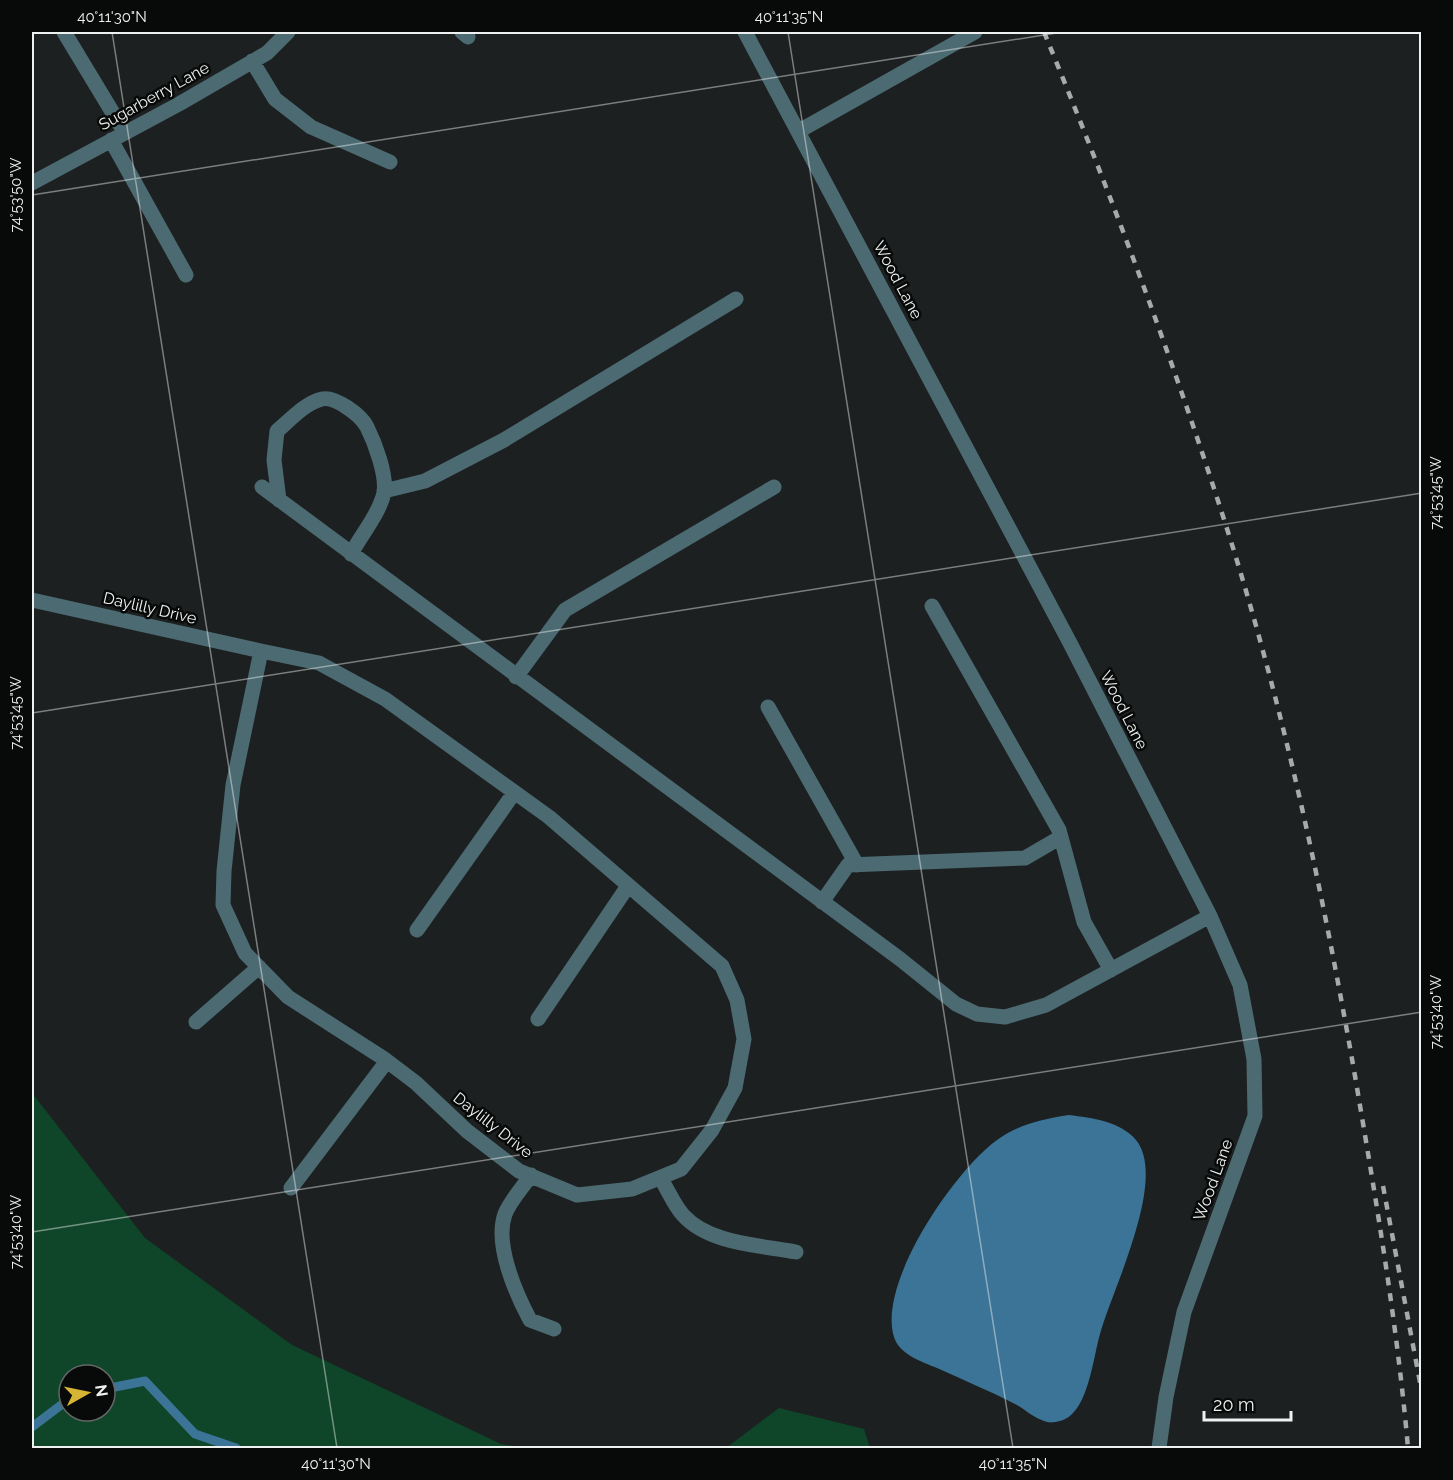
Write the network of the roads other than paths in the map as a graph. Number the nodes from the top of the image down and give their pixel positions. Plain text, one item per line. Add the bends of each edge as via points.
1 (64, 32) edge
2 (288, 32) edge
3 (745, 32) edge
4 (975, 32) edge
5 (252, 62) junction
6 (799, 131) junction
7 (125, 133) junction
8 (111, 140) junction
9 (390, 162) dead end
10 (32, 183) edge
11 (186, 275) dead end
12 (736, 299) dead end
13 (261, 487) dead end
14 (774, 487) dead end
15 (384, 491) junction
16 (279, 500) junction
17 (351, 554) junction
18 (32, 600) edge
19 (932, 606) dead end
20 (261, 651) junction
21 (516, 677) junction
22 (768, 706) dead end
23 (514, 793) junction
24 (1061, 837) junction
25 (857, 865) junction
26 (628, 886) junction
27 (822, 902) junction
28 (1210, 916) junction
29 (417, 930) dead end
30 (259, 967) junction
31 (1111, 970) junction
32 (538, 1019) dead end
33 (196, 1022) dead end
34 (387, 1061) junction
35 (531, 1175) junction
36 (661, 1179) junction
37 (291, 1188) dead end
38 (795, 1252) dead end
39 (554, 1329) dead end
40 (1159, 1449) edge

1 - 7 street
2 - 5 street, Sugarberry Lane
3 - 6 street, Wood Lane
4 - 6 street
5 - 7 street, Sugarberry Lane
5 - 9 street via 276,99 311,128
6 - 28 street, Wood Lane
7 - 8 street, Sugarberry Lane
8 - 10 street, Sugarberry Lane
8 - 11 street
12 - 15 street via 504,440 424,481
13 - 16 street
14 - 21 street via 565,610
15 - 16 street via 366,425 333,399 322,399 277,431 274,460
15 - 17 street
16 - 17 street
17 - 21 street
18 - 20 street, Daylilly Drive
19 - 24 street
20 - 23 street, Daylilly Drive via 319,663 385,699
20 - 30 street, Daylilly Drive via 233,785 224,905 245,953
21 - 27 street
22 - 25 street
23 - 26 street, Daylilly Drive via 549,817
23 - 29 street
24 - 25 street via 1025,858
24 - 31 street via 1084,922
25 - 27 street via 848,865
26 - 32 street
26 - 36 street, Daylilly Drive via 722,966 738,1000 744,1039 735,1088 712,1130 681,1169
27 - 31 street via 956,1004 977,1014 1005,1017 1046,1005
28 - 31 street
28 - 40 street, Wood Lane via 1239,985 1254,1059 1255,1116 1184,1312
30 - 33 street
30 - 34 street, Daylilly Drive via 288,997
34 - 35 street, Daylilly Drive via 484,1144 519,1171
34 - 37 street
35 - 36 street, Daylilly Drive via 577,1195 632,1189
35 - 39 street via 505,1214 502,1240 516,1294 530,1320
36 - 38 street via 681,1213 695,1227 709,1234

